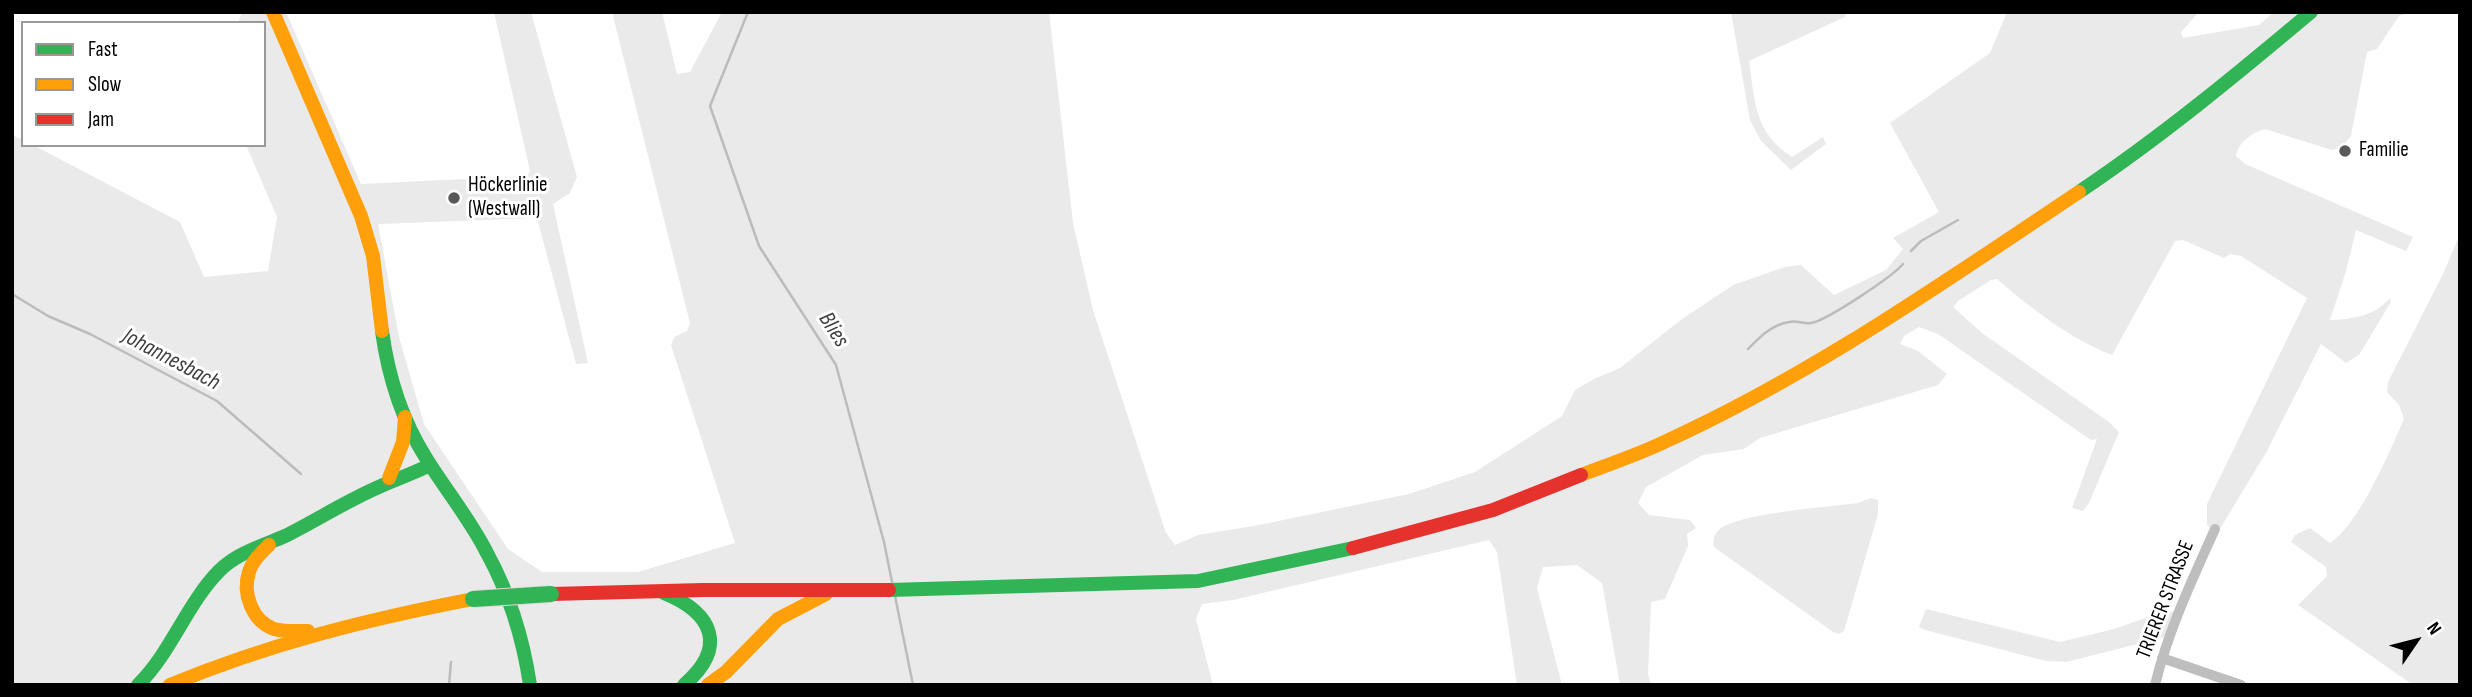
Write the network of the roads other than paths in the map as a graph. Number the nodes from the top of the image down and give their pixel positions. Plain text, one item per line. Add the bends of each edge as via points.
1 (273, 12) edge
2 (2311, 12) edge
3 (405, 417) junction
4 (427, 460) junction
5 (385, 482) junction
6 (2215, 529) dead end
7 (271, 542) junction
8 (657, 590) junction
9 (836, 592) junction
10 (318, 632) junction
11 (2162, 658) junction
12 (138, 685) edge
13 (170, 685) edge
14 (530, 685) edge
15 (684, 685) edge
16 (708, 685) edge
17 (2155, 685) edge
18 (2241, 685) edge

1 - 3 main road via 361,216 373,256 386,359
2 - 9 main road via 2133,156 1964,270 1767,390 1587,475 1493,510 1391,540 1198,581
3 - 4 main road
3 - 5 main road via 403,442
4 - 5 main road
4 - 14 main road via 486,550 510,598
5 - 7 main road
6 - 11 street, TRIERER STRASSE
7 - 10 main road via 248,573 251,607 276,629
7 - 12 main road via 244,553 213,577 162,660
8 - 9 main road
8 - 10 main road, bridge via 473,599
8 - 15 main road via 684,601 707,625 708,656
9 - 16 main road via 785,614 722,677
10 - 13 main road
11 - 17 street, TRIERER STRASSE
11 - 18 street

